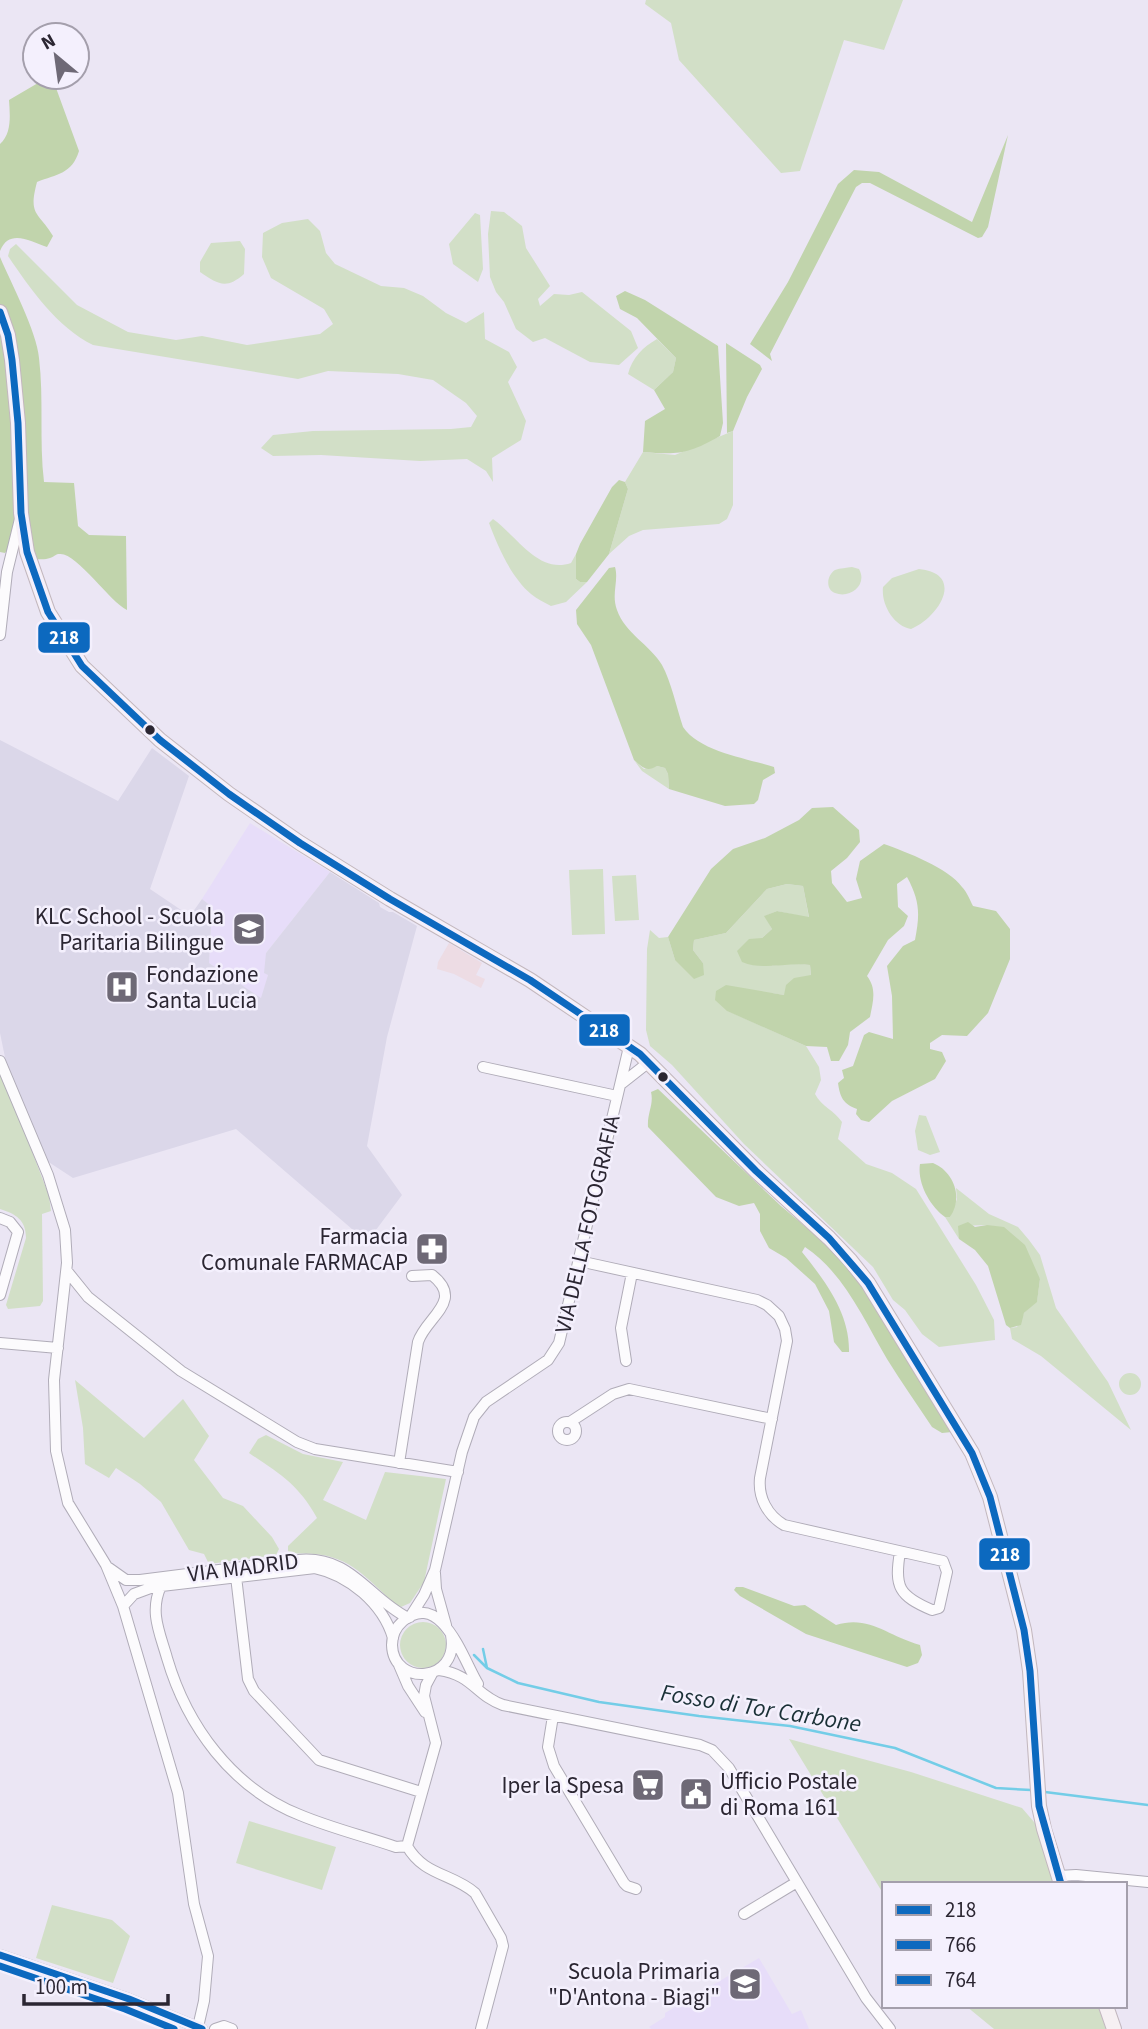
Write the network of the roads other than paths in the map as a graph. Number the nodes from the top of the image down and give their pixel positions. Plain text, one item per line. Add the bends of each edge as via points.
1 (0, 312) edge
2 (21, 513) junction
3 (0, 635) edge
4 (629, 1046) junction
5 (0, 1062) edge
6 (649, 1062) junction
7 (483, 1067) dead end
8 (621, 1084) junction
9 (617, 1096) junction
10 (0, 1218) edge
11 (579, 1261) junction
12 (67, 1271) junction
13 (632, 1273) junction
14 (412, 1276) dead end
15 (0, 1295) edge
16 (0, 1343) edge
17 (58, 1348) junction
18 (626, 1360) dead end
19 (772, 1419) junction
20 (570, 1422) dead end
21 (399, 1462) junction
22 (458, 1472) junction
23 (900, 1552) junction
24 (106, 1565) junction
25 (436, 1565) junction
26 (235, 1572) junction
27 (208, 1576) junction
28 (161, 1586) junction
29 (123, 1606) junction
30 (409, 1618) junction
31 (448, 1630) junction
32 (393, 1638) junction
33 (398, 1662) junction
34 (436, 1671) junction
35 (483, 1693) junction
36 (427, 1714) junction
37 (553, 1716) junction
38 (421, 1792) junction
39 (407, 1846) junction
40 (1060, 1880) edge
41 (797, 1882) junction
42 (1148, 1882) edge
43 (636, 1889) dead end
44 (744, 1914) dead end
45 (0, 1955) edge
46 (1107, 2008) edge
47 (200, 2028) edge
48 (215, 2029) edge
49 (232, 2029) edge
50 (481, 2029) edge
51 (890, 2029) edge
52 (1114, 2029) edge

1 - 2 main road via 12,360
2 - 3 street
2 - 4 main road via 37,585 71,650 96,681 160,740 300,844 530,980
4 - 6 main road
4 - 8 street, VIA DELLA FOTOGRAFIA
5 - 12 street via 53,1189 65,1230
6 - 8 street, VIA DELLA FOTOGRAFIA
6 - 40 main road via 747,1163 850,1259 972,1453 990,1497 1024,1630 1038,1792
7 - 9 street
8 - 9 street, VIA DELLA FOTOGRAFIA
9 - 11 street, VIA DELLA FOTOGRAFIA
10 - 15 street via 18,1232
11 - 13 street
11 - 22 street, VIA DELLA FOTOGRAFIA via 556,1349 541,1366 486,1402 477,1413
12 - 17 street
12 - 21 street via 88,1297 181,1371 291,1438 315,1449
13 - 18 street via 621,1328
13 - 19 street via 757,1300 775,1312 787,1341
14 - 21 street via 432,1275 443,1287 445,1299 418,1342
16 - 17 street
17 - 24 street via 54,1428 60,1473 72,1511
19 - 20 street via 629,1389
19 - 23 street via 760,1489 776,1519
21 - 22 street
22 - 25 street, VIA DELLA FOTOGRAFIA
23 - 23 street via 943,1561 946,1577 939,1608 919,1605 902,1590 896,1575
24 - 27 street, VIA MADRID via 134,1581
24 - 29 street
25 - 30 street, VIA DELLA FOTOGRAFIA
25 - 31 street, VIA DELLA FOTOGRAFIA via 436,1589
26 - 27 street, VIA MADRID
26 - 30 street, VIA MADRID via 304,1559 327,1562 350,1572 387,1606
26 - 32 street, VIA MADRID via 304,1568 329,1572 348,1581 376,1607
26 - 38 street via 248,1679 254,1692 319,1760
27 - 28 street, VIA MADRID
28 - 29 street, VIA MADRID via 139,1591
28 - 39 street via 154,1605 173,1675 195,1725 223,1761 259,1792 292,1812 396,1847
29 - 47 street via 178,1793 194,1904 208,1956
30 - 31 street via 435,1617
30 - 32 street
31 - 34 street via 451,1653
31 - 35 street, VIA DELLA FOTOGRAFIA
32 - 33 street
33 - 34 street via 415,1674
33 - 36 street
34 - 35 street via 462,1675
34 - 36 street via 424,1690
35 - 37 street via 503,1705
36 - 38 street via 436,1743
37 - 41 street via 712,1750 725,1762
37 - 43 street via 548,1747 554,1766 624,1883
38 - 39 street
39 - 50 street via 426,1868 475,1893 501,1938 503,1946
40 - 42 street via 1076,1875
41 - 44 street
41 - 51 street via 866,1998
45 - 47 street
46 - 52 main road
48 - 49 street

